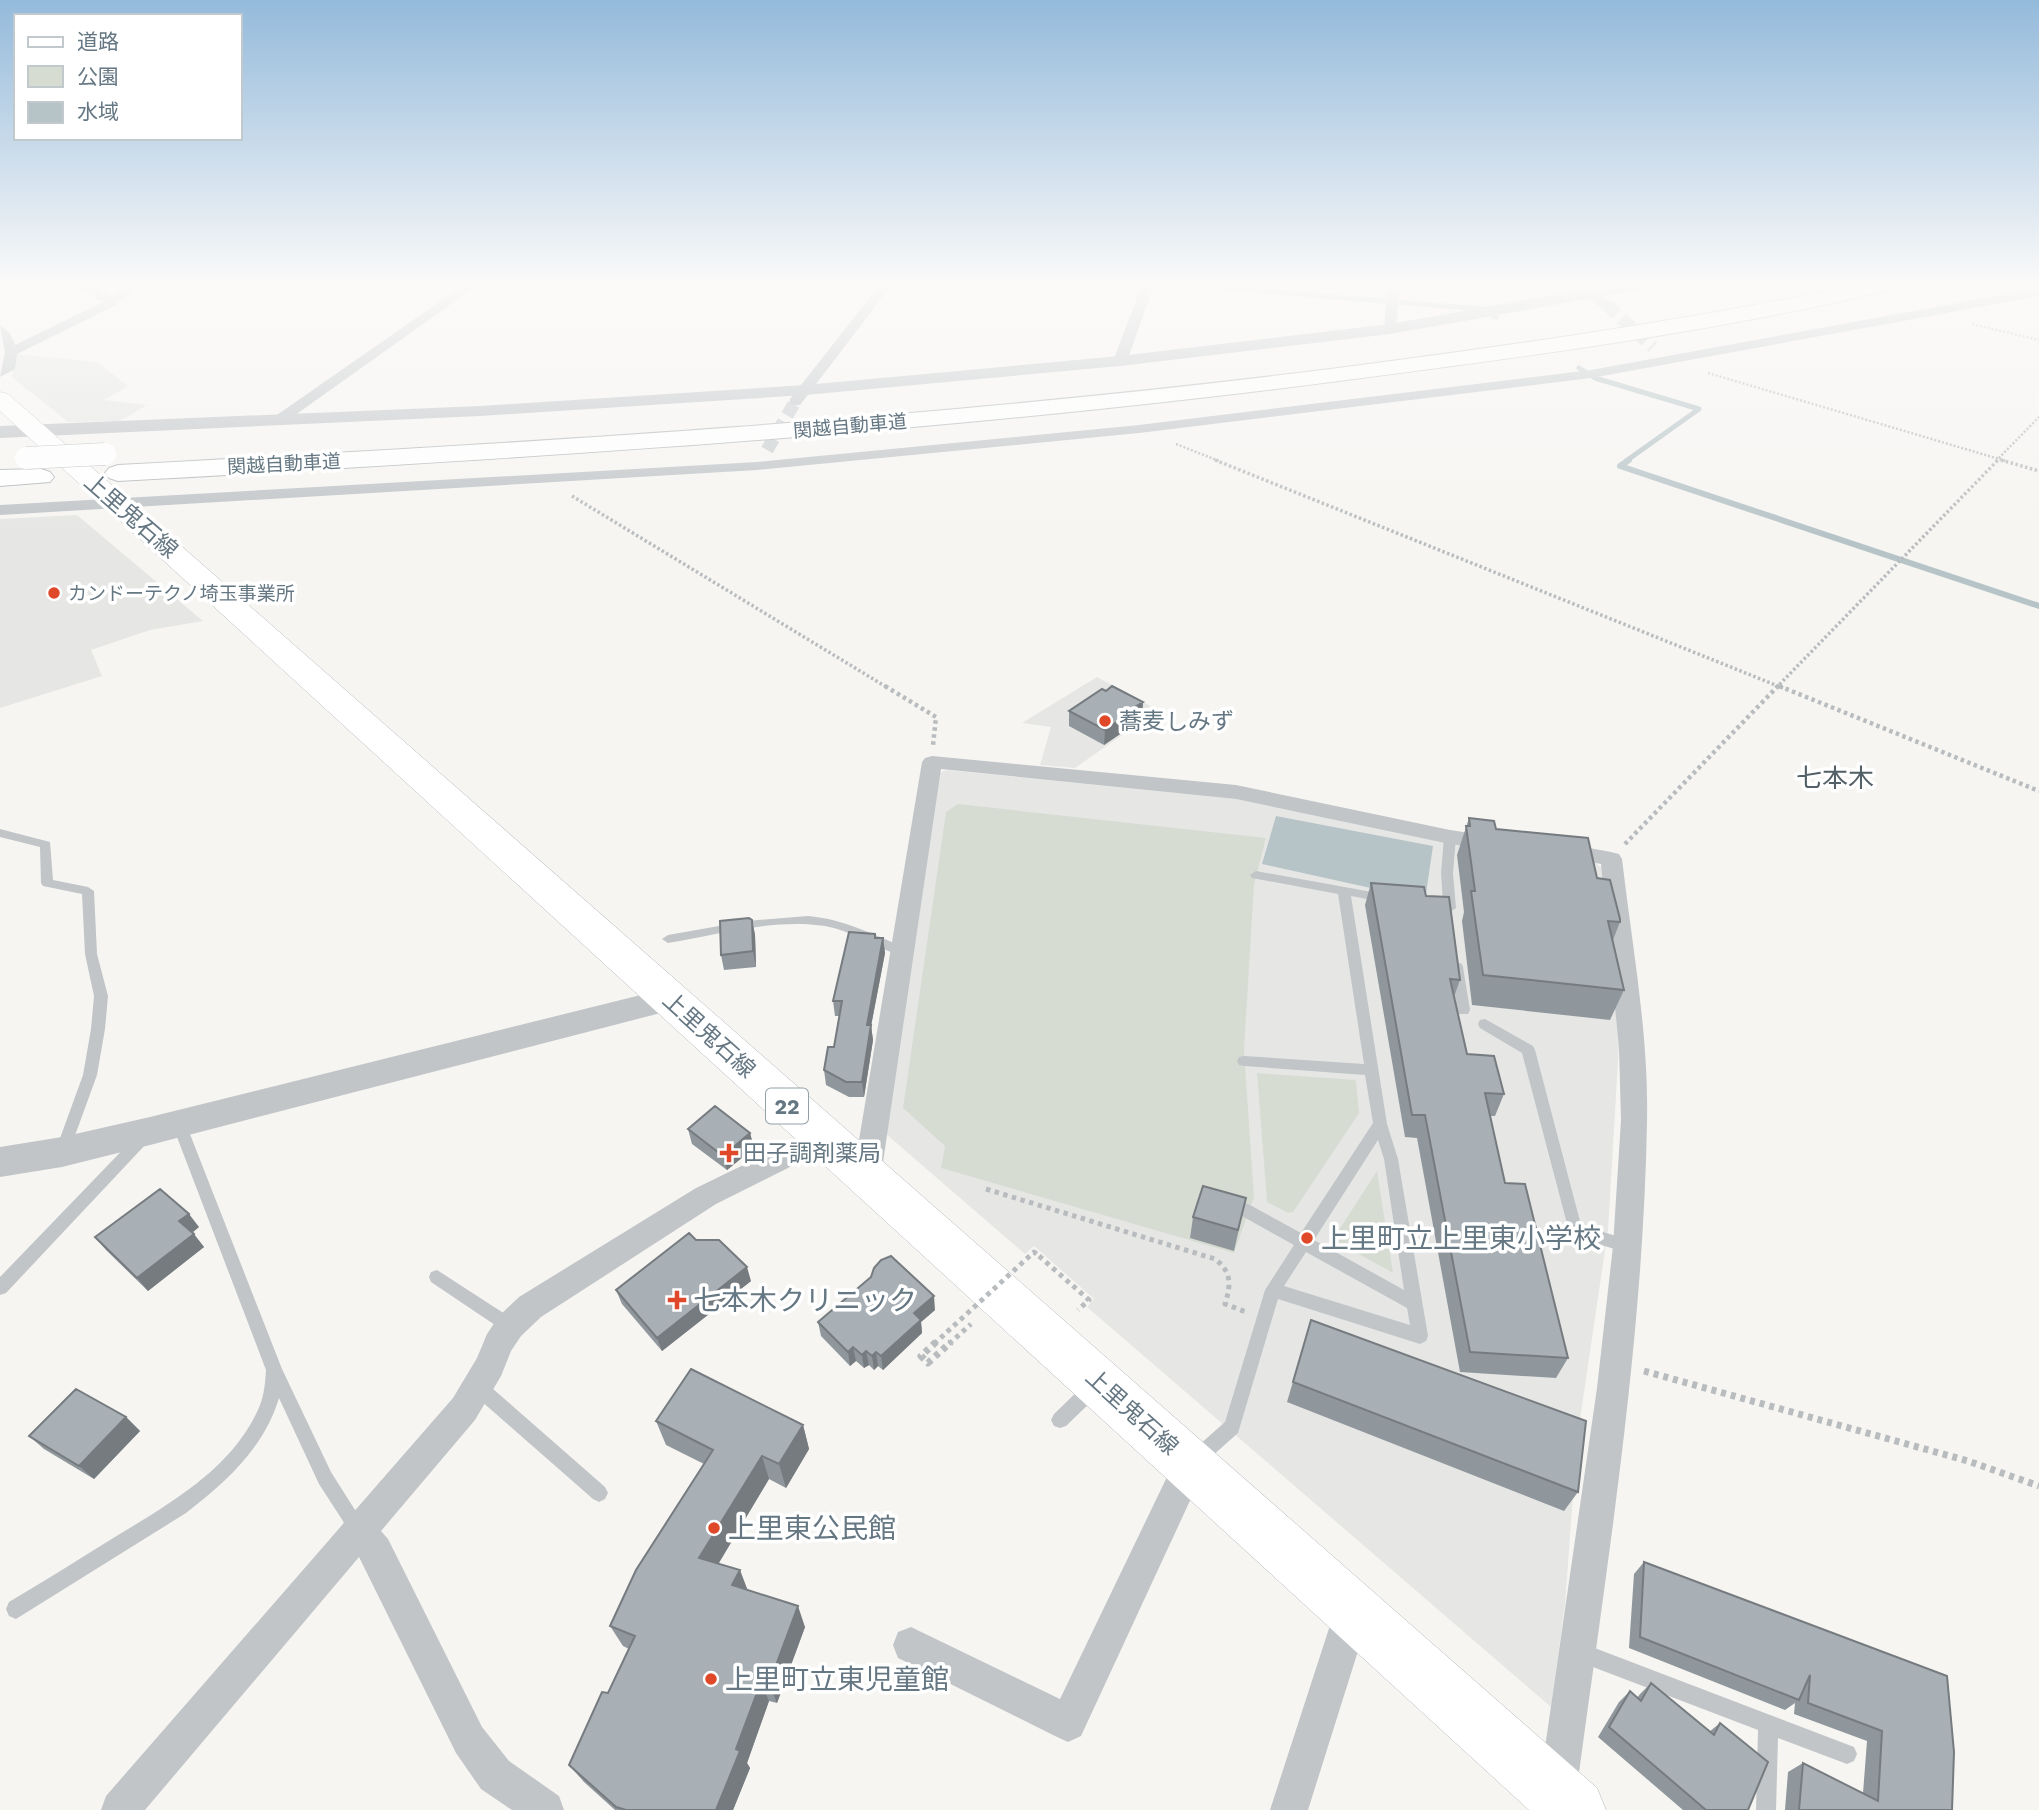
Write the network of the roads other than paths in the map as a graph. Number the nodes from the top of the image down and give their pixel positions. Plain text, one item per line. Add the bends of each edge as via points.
1 (355, 366) edge
2 (823, 366) edge
3 (1070, 366) edge
4 (1250, 366) edge
5 (1388, 366) edge
6 (1631, 366) edge
7 (800, 396) junction
8 (0, 399) edge
9 (279, 420) junction
10 (25, 449) edge
11 (767, 450) tunnel mouth
12 (0, 459) edge
13 (757, 466) junction
14 (113, 477) junction
15 (0, 478) edge
16 (0, 510) edge
17 (0, 833) edge
18 (1450, 837) junction
19 (1510, 844) edge
20 (1536, 846) edge
21 (1256, 875) dead end
22 (1343, 892) junction
23 (1397, 900) edge
24 (1446, 911) edge
25 (668, 939) dead end
26 (901, 951) junction
27 (1456, 959) edge
28 (669, 1000) junction
29 (1462, 1010) dead end
30 (1485, 1024) dead end
31 (1244, 1061) dead end
32 (1371, 1070) junction
33 (1380, 1124) junction
34 (164, 1127) junction
35 (822, 1138) junction
36 (62, 1152) junction
37 (0, 1162) edge
38 (867, 1176) junction
39 (1245, 1210) edge
40 (1303, 1242) junction
41 (1627, 1246) junction
42 (437, 1277) dead end
43 (0, 1288) edge
44 (1273, 1290) junction
45 (1415, 1304) junction
46 (510, 1326) junction
47 (274, 1370) junction
48 (1099, 1382) junction
49 (478, 1387) junction
50 (1060, 1420) dead end
51 (1191, 1464) junction
52 (599, 1493) dead end
53 (358, 1529) junction
54 (16, 1609) dead end
55 (1353, 1609) junction
56 (911, 1646) dead end
57 (1579, 1652) junction
58 (1768, 1724) junction
59 (1847, 1754) dead end
60 (1563, 1805) edge
61 (532, 1806) edge
62 (120, 1810) edge
63 (1289, 1810) edge
64 (1766, 1810) edge

1 - 9 street
2 - 7 street
3 - 7 street
4 - 14 highway, 関越自動車道 via 1053,390
5 - 14 highway, 関越自動車道 via 1215,390 897,423
6 - 13 street via 1139,429
7 - 9 street
8 - 10 main road, 上里鬼石線 / 22
9 - 10 street
10 - 12 highway
10 - 14 main road, 上里鬼石線 / 22
10 - 15 highway
11 - 13 street
13 - 14 street via 544,480
14 - 16 street
14 - 28 main road, 上里鬼石線 / 22 via 236,608
17 - 36 lane via 46,845 47,883 88,891 91,954 101,996 98,1029 90,1076
18 - 19 street
18 - 24 lane
18 - 26 street via 1236,792 932,762
20 - 41 street via 1611,859 1632,1048 1634,1120
21 - 22 lane
22 - 23 lane
22 - 32 lane
25 - 26 lane via 822,921
26 - 38 street
27 - 29 lane
28 - 34 street
28 - 35 main road, 上里鬼石線 / 22
30 - 41 lane via 1528,1050 1575,1230
31 - 32 lane
32 - 33 lane
33 - 40 lane
33 - 45 lane via 1391,1159
34 - 36 street
34 - 43 lane
34 - 47 lane
35 - 38 main road, 上里鬼石線 / 22
35 - 46 street via 706,1196 530,1307
36 - 37 street
38 - 48 main road, 上里鬼石線 / 22
39 - 40 lane
40 - 44 lane
40 - 45 lane
41 - 57 street
42 - 46 lane
44 - 45 lane via 1420,1336
44 - 51 lane via 1232,1427
46 - 49 street
47 - 53 lane via 325,1478
47 - 54 lane via 269,1412 205,1488
48 - 50 lane
48 - 51 main road, 上里鬼石線 / 22
49 - 52 lane
49 - 53 street via 464,1409
51 - 55 main road, 上里鬼石線 / 22
51 - 56 street via 1068,1723
53 - 61 street via 376,1551 469,1740 495,1775
53 - 62 street
55 - 60 main road, 上里鬼石線 / 22
55 - 63 street
57 - 58 lane
57 - 60 street
58 - 59 lane
58 - 64 lane

